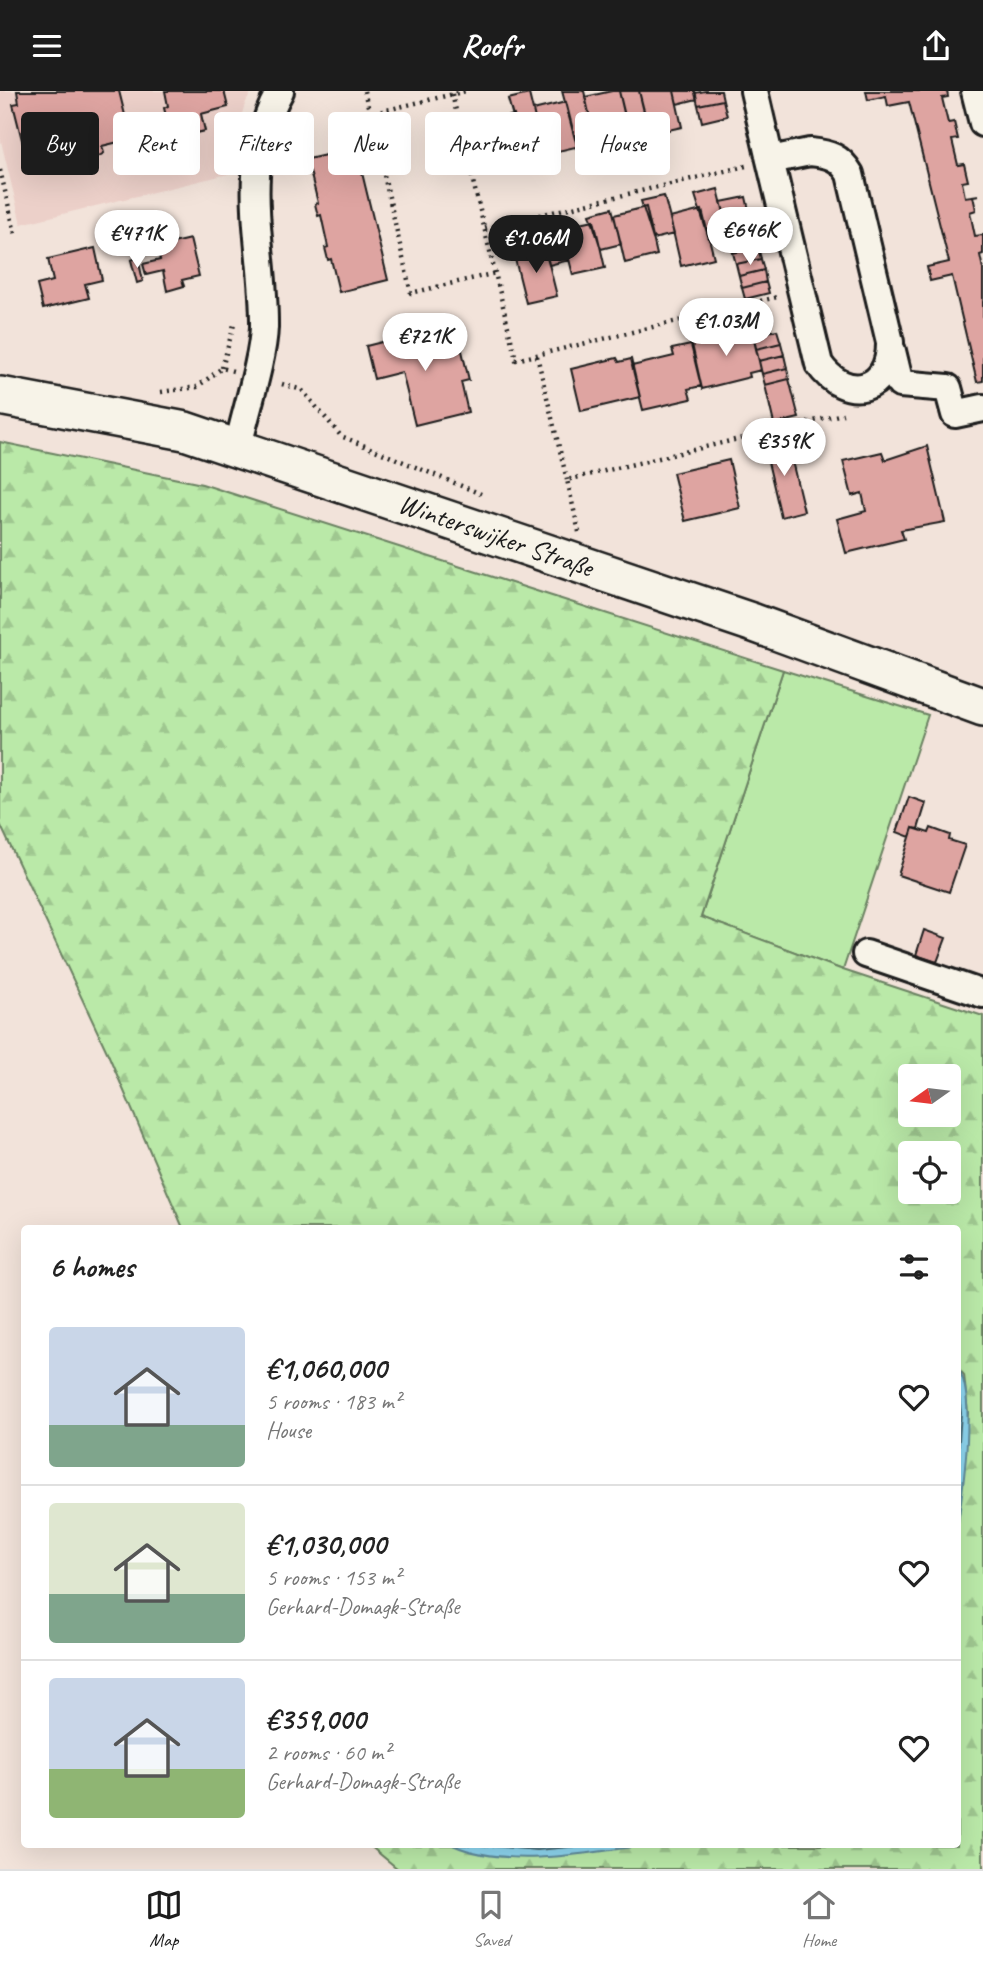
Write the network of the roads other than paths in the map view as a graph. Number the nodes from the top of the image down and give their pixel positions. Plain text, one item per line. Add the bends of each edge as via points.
1 (280, 91) edge
2 (754, 91) edge
3 (975, 91) edge
4 (983, 123) edge
5 (770, 160) junction
6 (890, 342) junction
7 (0, 396) edge
8 (983, 408) edge
9 (238, 447) junction
10 (983, 708) edge
11 (866, 954) dead end
12 (983, 994) edge

1 - 9 street via 262,133 254,179 264,329
2 - 5 street
3 - 4 street
5 - 6 street via 810,152 842,161 850,174
5 - 6 street via 819,364 830,379 845,387 864,387 883,376 891,361
6 - 8 street via 900,384 948,388 955,414
7 - 9 main road, Winterswijker Straße via 185,431
9 - 10 main road, Winterswijker Straße via 754,623
11 - 12 street

